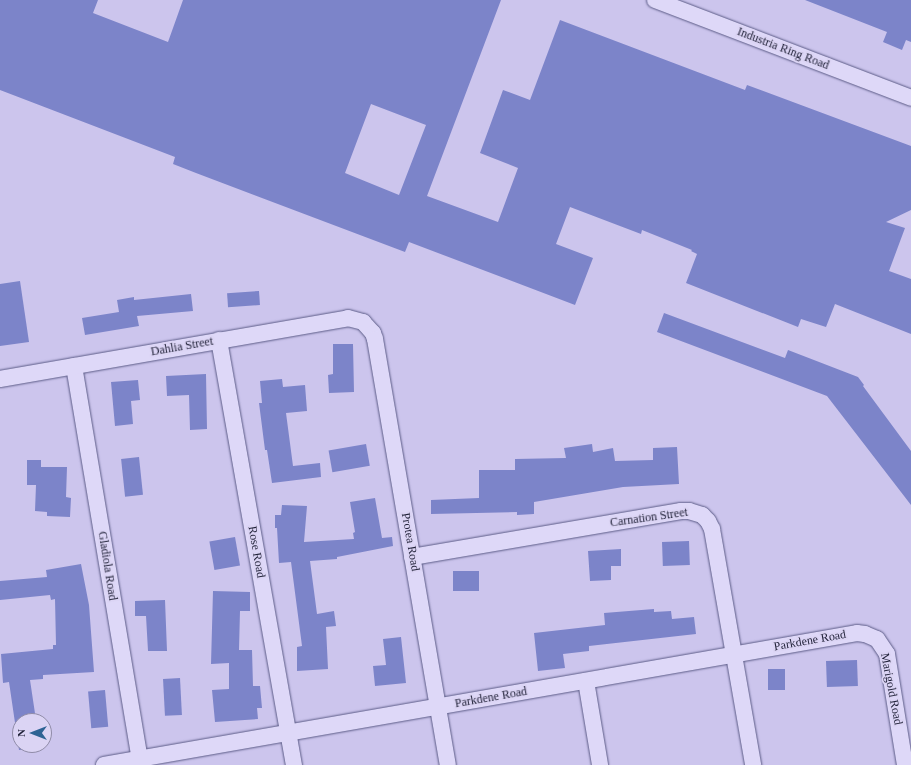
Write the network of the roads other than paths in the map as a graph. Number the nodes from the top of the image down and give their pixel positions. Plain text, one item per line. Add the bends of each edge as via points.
1 (655, 0) edge
2 (911, 98) edge
3 (363, 322) joint
4 (219, 340) junction
5 (74, 366) junction
6 (0, 379) edge
7 (412, 557) junction
8 (876, 639) joint
9 (734, 655) junction
10 (586, 681) junction
11 (438, 707) junction
12 (288, 733) junction
13 (906, 744) edge
14 (140, 762) edge
15 (104, 765) edge
16 (294, 765) edge
17 (448, 765) edge
18 (600, 765) edge
19 (752, 765) edge
20 (905, 765) edge

1 - 2 street, Industria Ring Road
3 - 4 street, Dahlia Street via 348,318
3 - 7 street, Protea Road via 373,333 375,340
4 - 5 street, Dahlia Street
4 - 12 street, Rose Road
5 - 6 street, Dahlia Street
5 - 14 street, Gladiola Road
7 - 9 street, Carnation Street via 681,511 695,512 708,521 712,528
7 - 11 street, Protea Road
8 - 9 street, Parkdene Road via 857,633
8 - 13 street, Marigold Road via 886,654
9 - 10 street, Parkdene Road
9 - 19 street, Carnation Street
10 - 11 street, Parkdene Road
10 - 18 street
11 - 12 street, Parkdene Road
11 - 17 street, Protea Road
12 - 14 street, Parkdene Road
12 - 16 street, Rose Road
13 - 20 street, Marigold Road
14 - 15 street, Parkdene Road

